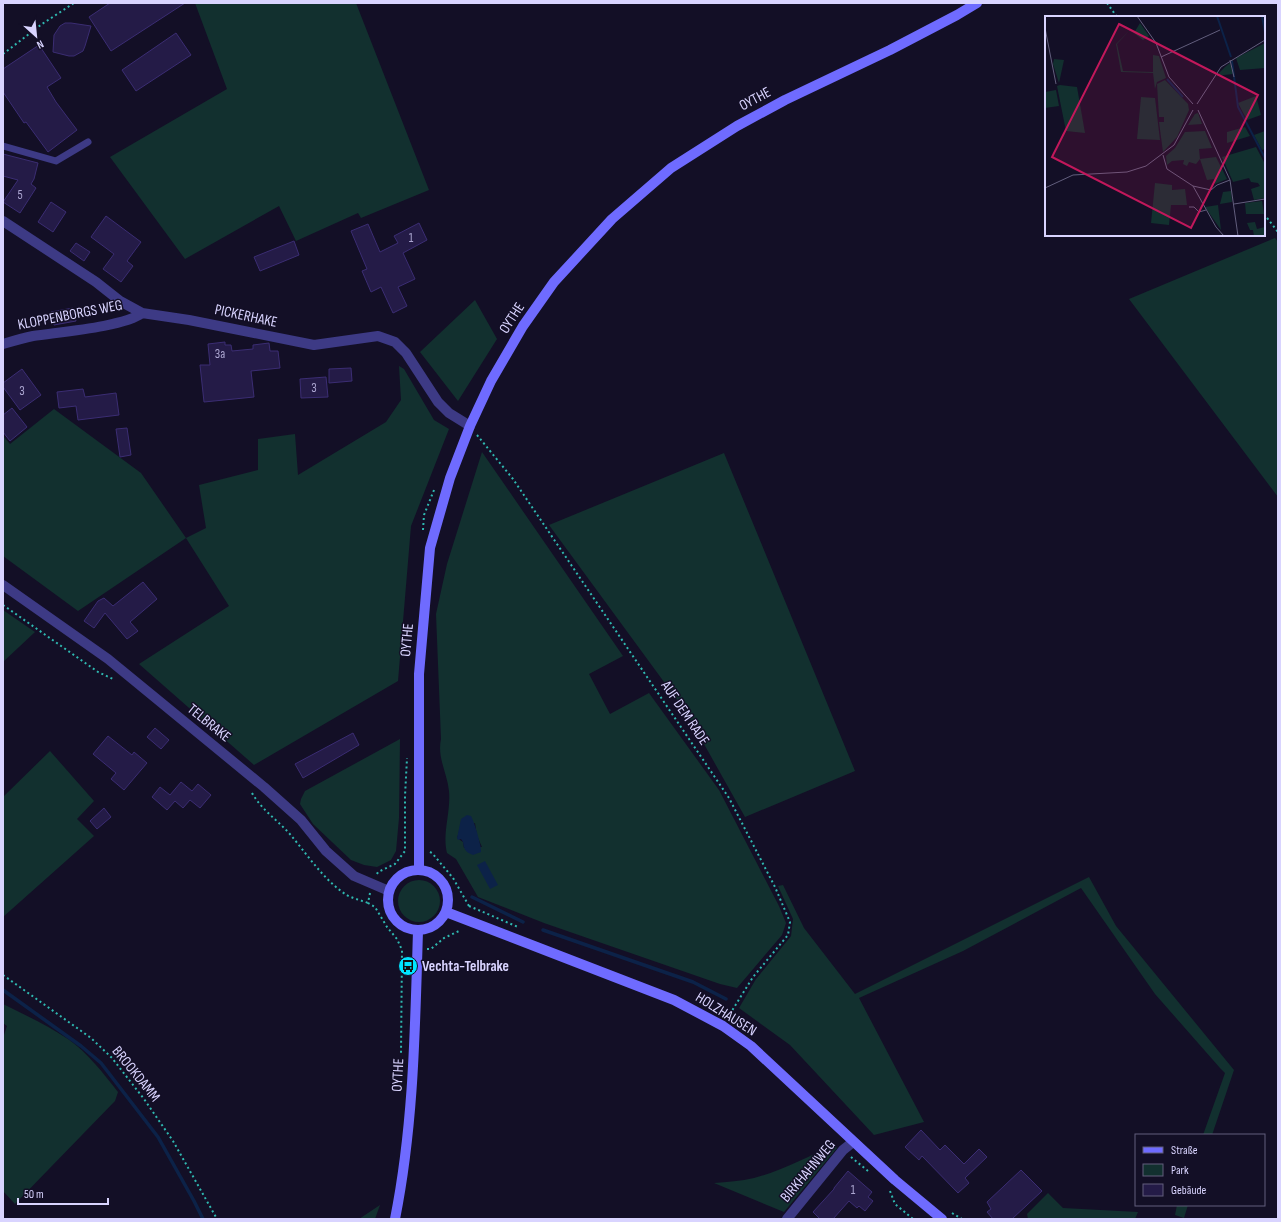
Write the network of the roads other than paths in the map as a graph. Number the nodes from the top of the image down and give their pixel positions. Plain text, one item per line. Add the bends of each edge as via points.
1 (977, 3) edge
2 (88, 142) dead end
3 (3, 146) edge
4 (3, 221) edge
5 (142, 313) junction
6 (3, 344) edge
7 (470, 426) junction
8 (3, 585) edge
9 (420, 870) junction
10 (389, 891) junction
11 (446, 912) junction
12 (418, 931) junction
13 (853, 1142) junction
14 (394, 1219) edge
15 (787, 1219) edge
16 (942, 1219) edge

1 - 7 main road, OYTHE via 890,50 785,100 737,126 671,168 612,220 554,282 523,326 491,380
2 - 3 lane via 56,161
4 - 5 street, PICKERHAKE via 96,282 120,302
5 - 6 street, KLOPPENBORGS WEG via 136,318 115,324 30,336
5 - 7 street, PICKERHAKE via 314,345 378,336 395,342 406,353 438,402
7 - 9 main road, OYTHE via 450,478 430,548 419,674
8 - 10 street, TELBRAKE via 108,659 264,787 301,820 326,851 354,876
9 - 10 main road via 410,871 401,876
9 - 11 main road via 429,872 444,884 448,893
10 - 12 main road via 388,905 394,918 400,925
11 - 12 main road via 435,926
11 - 13 main road, HOLZHAUSEN via 674,1000 723,1026 751,1046
12 - 14 main road, OYTHE via 413,1079 406,1149
13 - 15 street, BIRKHAHNWEG
13 - 16 main road, HOLZHAUSEN

